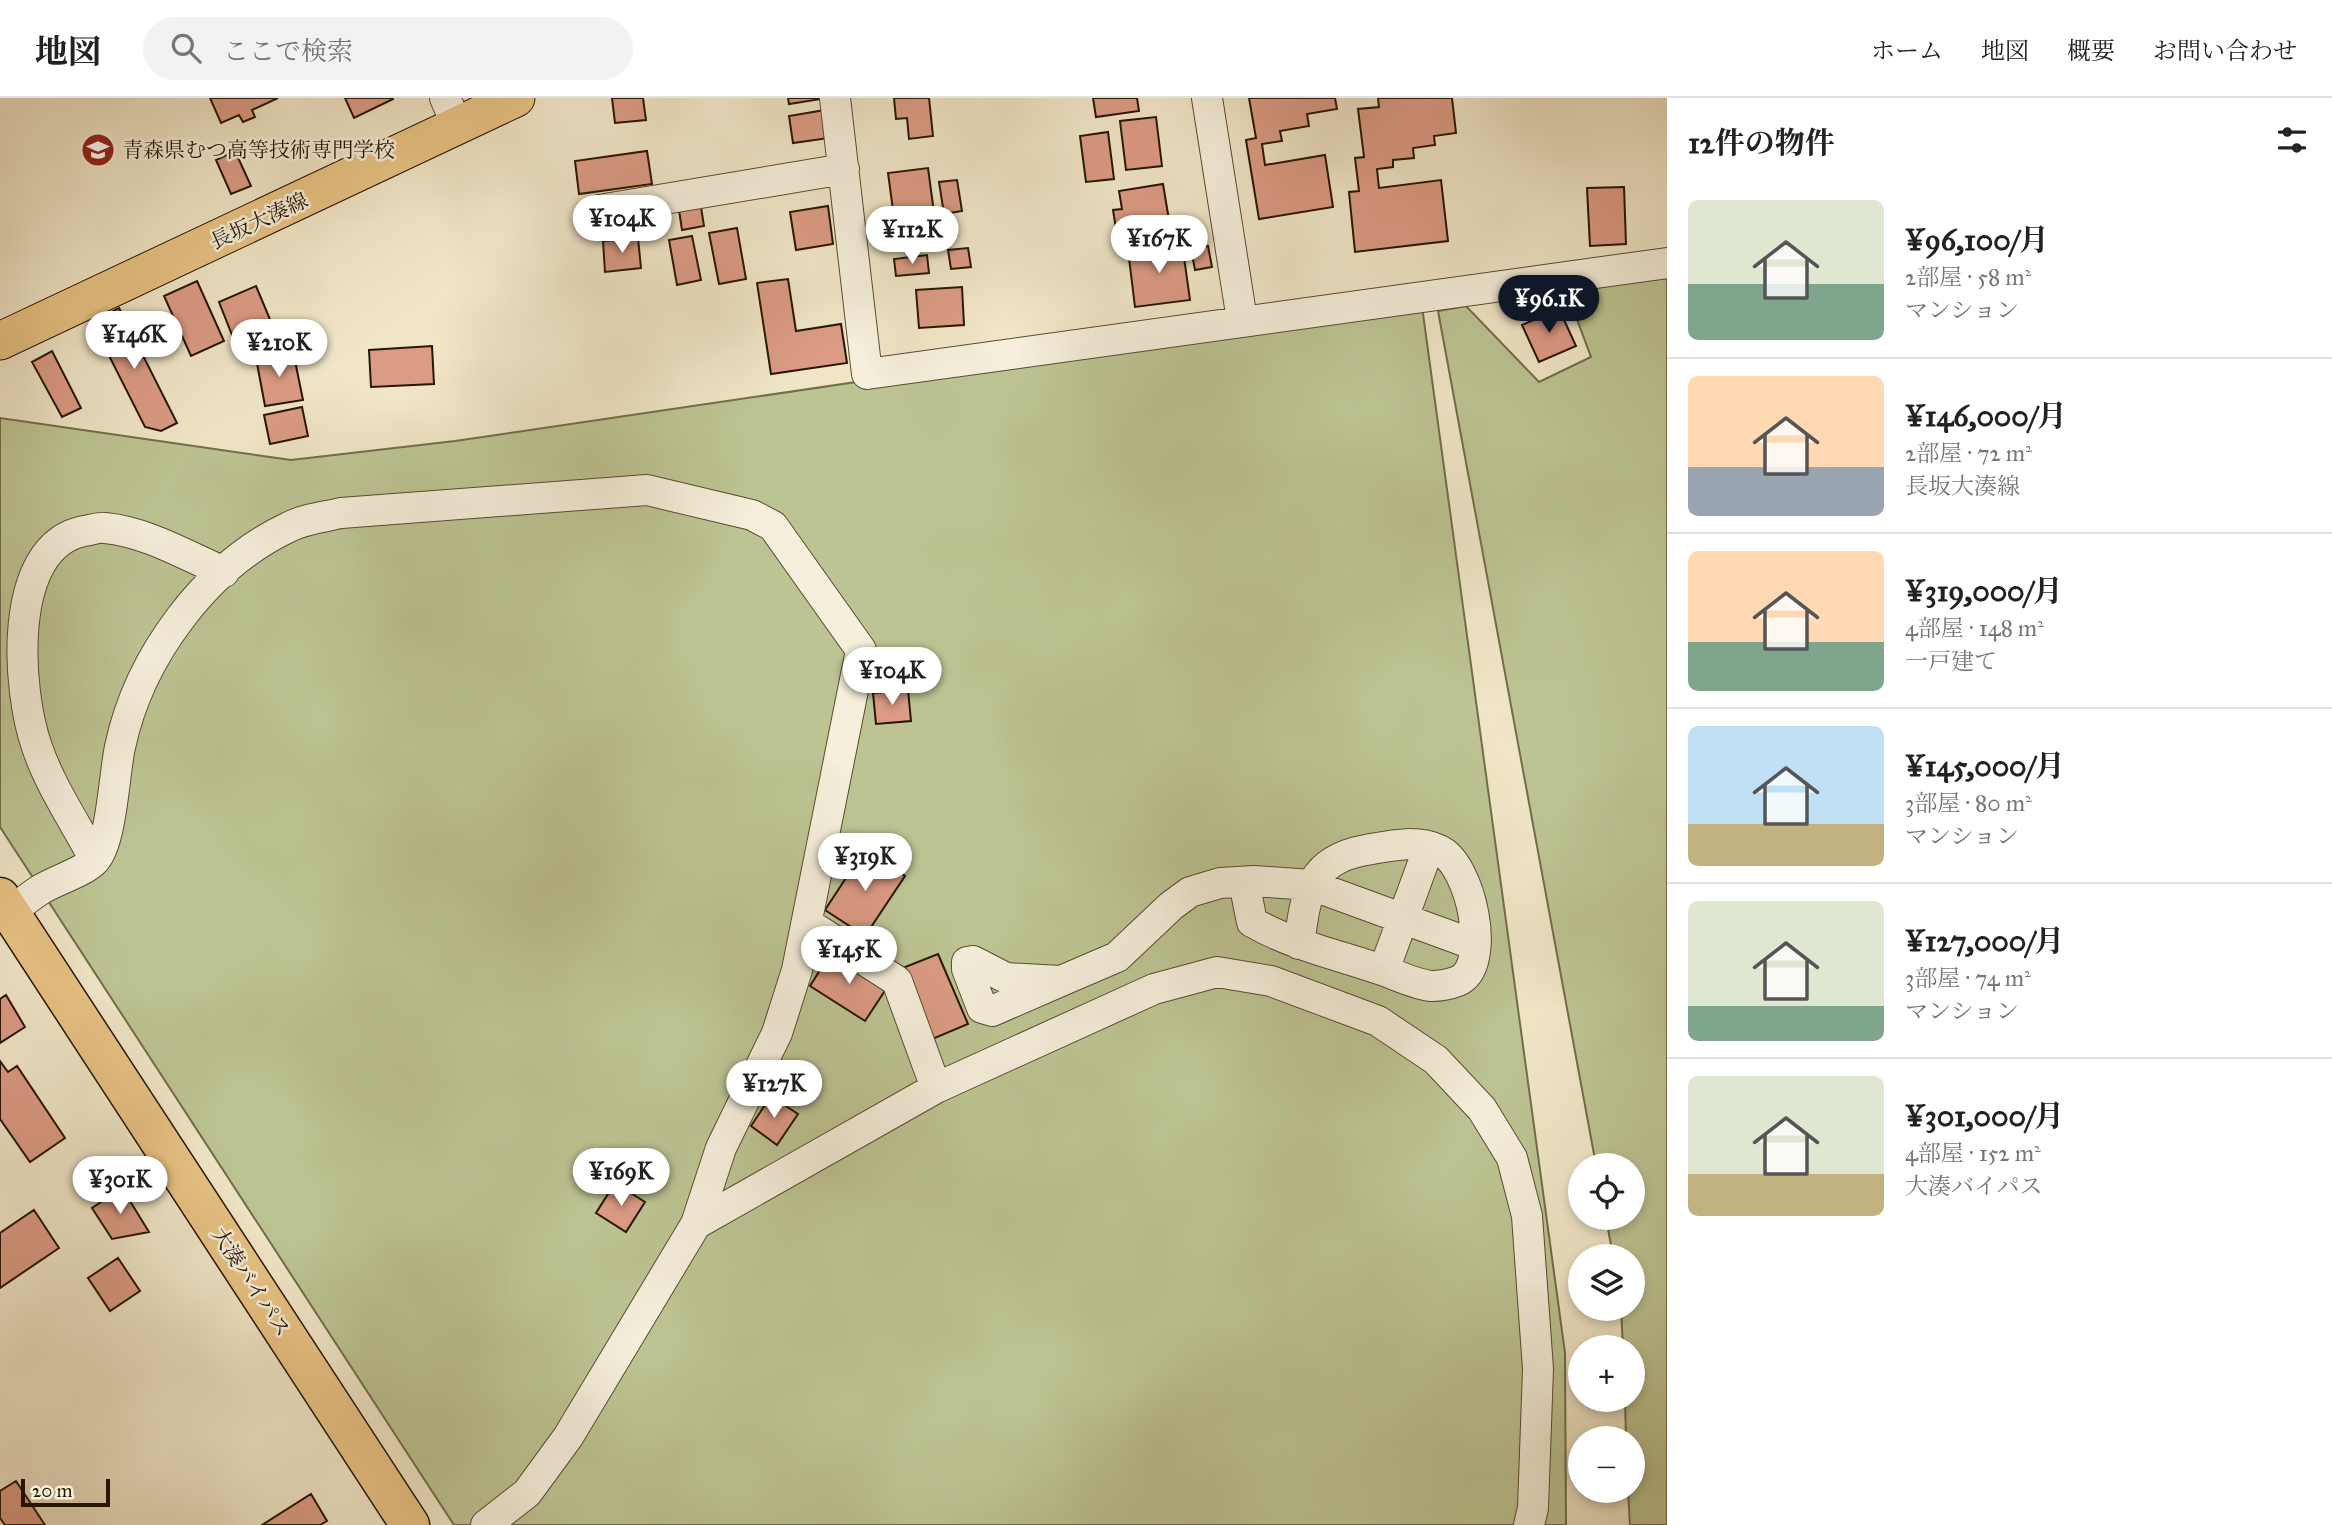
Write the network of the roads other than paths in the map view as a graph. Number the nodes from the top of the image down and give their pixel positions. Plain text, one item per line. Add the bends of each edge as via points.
1 (516, 98) edge
2 (835, 98) edge
3 (1207, 98) edge
4 (452, 113) edge
5 (844, 169) junction
6 (599, 210) dead end
7 (1667, 263) edge
8 (1242, 320) junction
9 (0, 341) edge
10 (224, 572) junction
11 (1429, 847) junction
12 (95, 860) junction
13 (1244, 882) junction
14 (1311, 885) junction
15 (5, 905) edge
16 (1403, 918) junction
17 (807, 923) junction
18 (1299, 944) junction
19 (1475, 945) junction
20 (1384, 970) junction
21 (1061, 981) dead end
22 (936, 1088) junction
23 (696, 1224) junction
24 (410, 1525) edge
25 (486, 1525) edge
26 (1529, 1525) edge

1 - 4 main road, 長坂大湊線
2 - 5 street
3 - 8 street
4 - 9 main road, 長坂大湊線
5 - 6 street
5 - 8 street via 867,374
7 - 8 street
10 - 12 street via 162,644 139,690 121,743 108,832
10 - 12 street via 151,540 104,528 71,534 48,552 36,576 24,616 27,712 37,749
10 - 17 street via 249,550 291,525 341,513 647,490 752,515 773,526 861,650
11 - 14 street via 1394,846 1346,854 1326,867
11 - 16 street
11 - 19 street via 1452,859 1463,875 1470,891
12 - 15 street
13 - 14 street
13 - 18 street via 1252,922
13 - 21 street via 1190,892 1117,957
14 - 16 street
14 - 18 street
15 - 24 highway, 大湊バイパス
16 - 19 street
16 - 20 street
17 - 22 street via 897,981
17 - 23 street via 777,1033 721,1148
18 - 20 street
19 - 20 street via 1472,967 1462,980 1446,985 1430,986
22 - 23 street
22 - 26 street via 1154,989 1217,972 1271,981 1378,1021 1436,1060 1482,1109 1512,1158 1527,1216 1538,1369
23 - 25 street via 568,1437 527,1493

